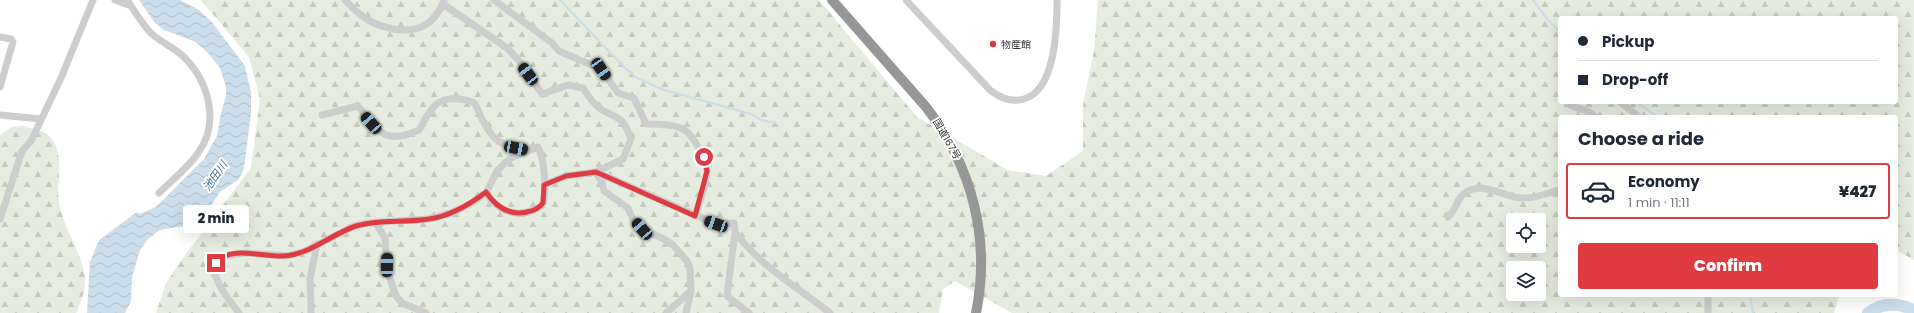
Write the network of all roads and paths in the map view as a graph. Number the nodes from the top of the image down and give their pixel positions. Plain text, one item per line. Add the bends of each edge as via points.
1 (93, 0) edge
2 (115, 0) edge
3 (345, 0) edge
4 (494, 0) edge
5 (832, 0) edge
6 (906, 0) edge
7 (1057, 0) edge
8 (444, 2) edge
9 (129, 3) edge
10 (0, 37) edge
11 (0, 87) edge
12 (1569, 104) edge
13 (1623, 104) edge
14 (0, 115) edge
15 (322, 115) dead end
16 (1593, 115) edge
17 (1636, 115) edge
18 (41, 119) junction
19 (527, 150) junction
20 (596, 172) junction
21 (544, 185) junction
22 (1558, 191) edge
23 (159, 192) dead end
24 (486, 192) junction
25 (695, 216) junction
26 (1448, 217) dead end
27 (0, 219) edge
28 (375, 222) junction
29 (735, 232) junction
30 (317, 244) junction
31 (691, 291) junction
32 (1708, 297) edge
33 (239, 313) edge
34 (311, 313) edge
35 (426, 313) edge
36 (666, 313) edge
37 (686, 313) edge
38 (749, 313) edge
39 (830, 313) edge
40 (976, 313) edge
41 (1708, 313) edge

1 - 18 street
2 - 9 street
3 - 8 street via 361,16 376,24 405,30 425,26 434,18
4 - 25 street via 546,38 559,51 601,69 618,93 634,98 646,124 669,125 684,130 704,157 707,171
5 - 40 highway, 国道167号 via 926,107 958,156 971,190 979,225 982,262
6 - 7 street via 990,90 998,96 1018,101 1037,92 1049,73
8 - 20 street via 507,48 542,94 568,85 583,88 601,109 616,115 626,125 631,140 624,159
9 - 23 street via 152,34 175,50 191,66 205,87 210,111 209,126 199,152
10 - 11 street via 12,39 13,42
12 - 16 street via 1590,111
13 - 17 street
14 - 18 street
15 - 19 street via 358,106 377,130 398,137 419,130 431,109 441,100 468,100 474,103 489,133 505,146
18 - 27 street via 31,141 22,151
19 - 21 street via 538,147 542,154
19 - 24 street via 506,162 497,171
20 - 21 street via 566,176
20 - 25 street
20 - 31 street via 604,191 628,208 633,220 642,229 673,245 687,261 690,268
21 - 24 street via 541,206 514,214 498,206
22 - 26 street via 1521,198 1490,189 1476,188 1459,198 1453,213
24 - 28 street via 465,207 438,218
25 - 29 street via 716,224 733,223
28 - 30 street via 354,226
28 - 35 street via 385,238 387,270 396,296 402,303
29 - 38 street via 727,296
29 - 39 street via 744,244 767,264
30 - 33 street via 305,251 287,256 246,253 219,259 215,268 216,277
30 - 34 street via 310,279
31 - 36 street
31 - 37 street
32 - 41 street

